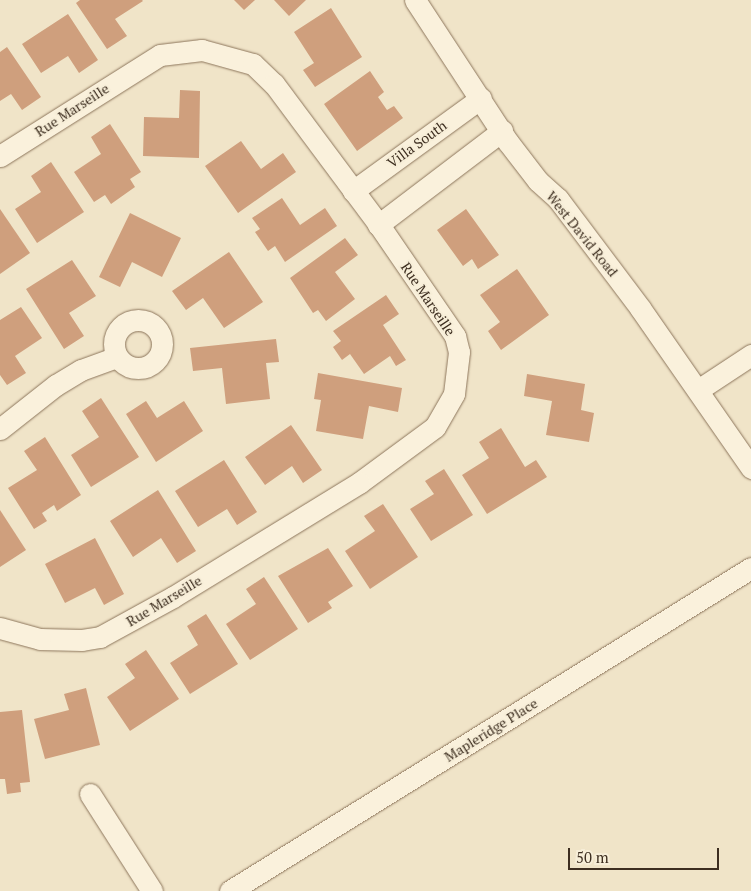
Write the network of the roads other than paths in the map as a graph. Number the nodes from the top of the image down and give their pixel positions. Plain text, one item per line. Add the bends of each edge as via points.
1 (415, 0) edge
2 (481, 98) junction
3 (502, 131) junction
4 (0, 156) edge
5 (353, 191) junction
6 (378, 225) junction
7 (751, 355) edge
8 (117, 357) dead end
9 (698, 390) junction
10 (0, 430) edge
11 (751, 468) edge
12 (751, 568) edge
13 (0, 628) edge
14 (90, 794) dead end
15 (152, 891) edge
16 (230, 891) edge

1 - 2 street, West David Road
2 - 3 street, West David Road
2 - 5 street, Villa South
3 - 6 street
3 - 9 street, West David Road via 538,181 558,199
4 - 5 street, Rue Marseille via 143,63 160,55 202,50 253,64 274,84
5 - 6 street, Rue Marseille
6 - 13 street, Rue Marseille via 454,336 459,352 458,380 450,405 434,427 359,483 114,631 82,640 40,638
7 - 9 street
8 - 10 street via 64,380
9 - 11 street, West David Road
12 - 16 street, Mapleridge Place
14 - 15 street

